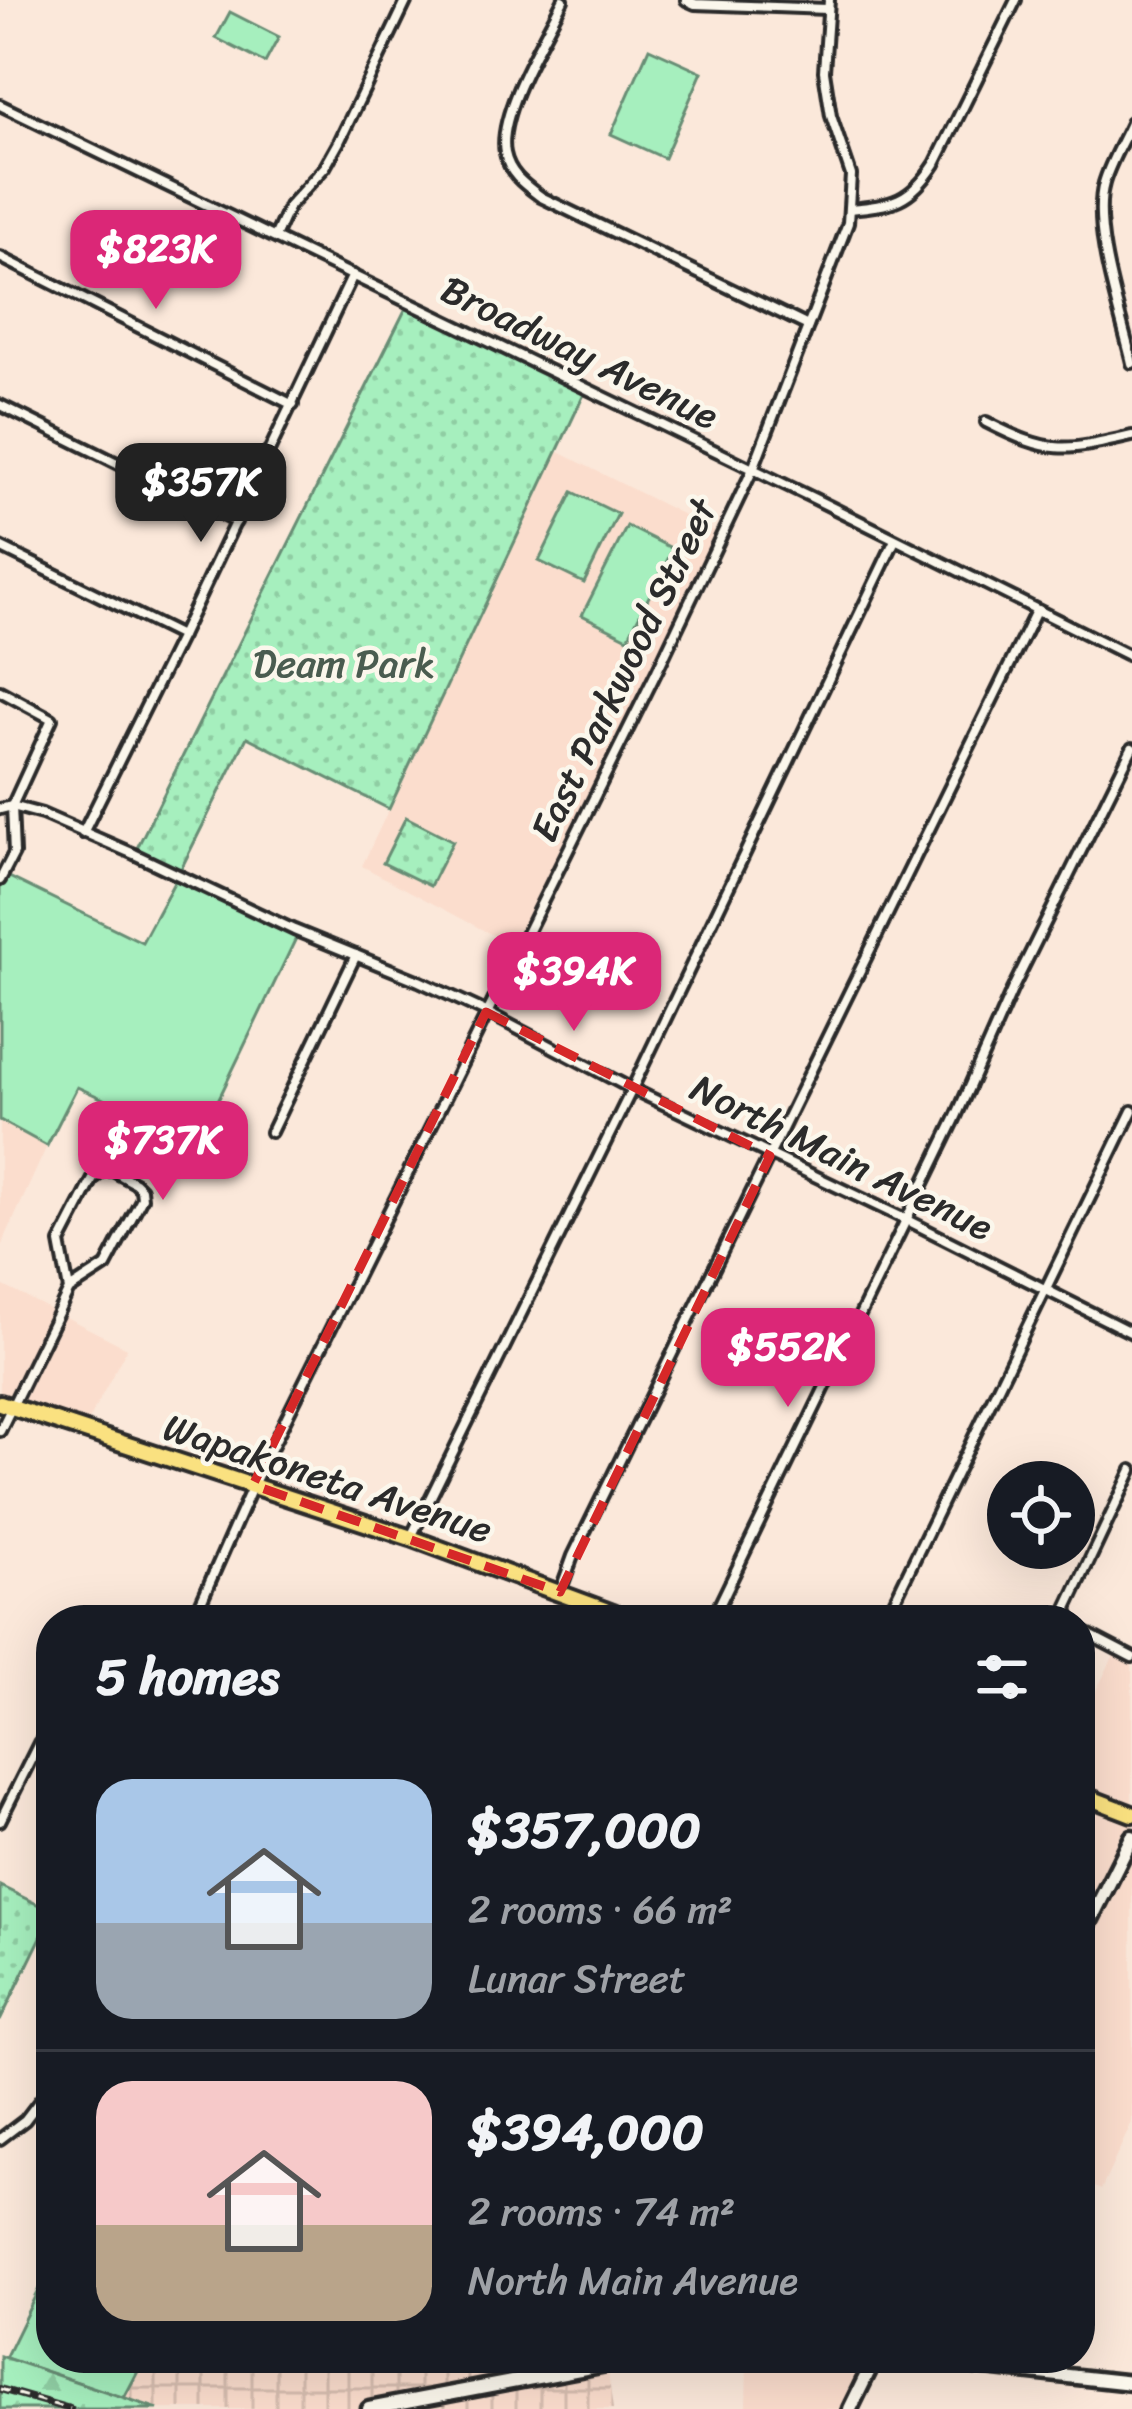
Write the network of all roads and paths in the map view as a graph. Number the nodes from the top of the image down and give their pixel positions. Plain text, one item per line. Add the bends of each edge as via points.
1 (407, 0) edge
2 (563, 0) edge
3 (686, 0) edge
4 (1016, 0) edge
5 (828, 4) edge
6 (0, 105) edge
7 (1132, 121) edge
8 (850, 209) junction
9 (275, 237) junction
10 (0, 257) edge
11 (353, 275) junction
12 (808, 326) junction
13 (1132, 362) edge
14 (0, 405) edge
15 (293, 405) junction
16 (986, 422) dead end
17 (1132, 436) edge
18 (753, 469) junction
19 (236, 522) junction
20 (896, 540) junction
21 (0, 547) edge
22 (1036, 611) junction
23 (181, 636) junction
24 (1132, 658) edge
25 (0, 691) edge
26 (1132, 748) edge
27 (12, 806) junction
28 (0, 809) edge
29 (83, 833) junction
30 (0, 880) edge
31 (356, 955) junction
32 (486, 1012) junction
33 (632, 1089) junction
34 (1132, 1111) edge
35 (271, 1132) dead end
36 (770, 1156) junction
37 (905, 1220) junction
38 (1045, 1289) junction
39 (69, 1290) junction
40 (1132, 1334) edge
41 (6, 1405) edge
42 (0, 1431) edge
43 (1132, 1470) edge
44 (253, 1485) junction
45 (411, 1538) junction
46 (560, 1592) junction
47 (200, 1605) edge
48 (593, 1605) edge
49 (719, 1605) edge
50 (892, 1605) edge
51 (1067, 1605) edge
52 (1095, 1638) edge
53 (1132, 1658) edge
54 (36, 1749) edge
55 (1095, 1800) edge
56 (1132, 1814) edge
57 (0, 1822) edge
58 (1132, 1837) edge
59 (1095, 1911) edge
60 (36, 2106) edge
61 (0, 2139) edge
62 (528, 2373) edge
63 (868, 2373) edge
64 (1041, 2373) edge
65 (1132, 2383) edge
66 (369, 2409) edge
67 (850, 2409) edge

1 - 9 street via 339,142
2 - 12 street via 506,120 513,172 541,197
3 - 5 street
4 - 8 street via 921,185 884,206
5 - 8 street, East Parkwood Street via 824,71 851,176
6 - 9 street, Broadway Avenue
7 - 13 street via 1102,203
8 - 12 street, East Parkwood Street
9 - 11 street, Broadway Avenue
10 - 15 street
11 - 15 street
11 - 18 street, Broadway Avenue
12 - 18 street, East Parkwood Street
14 - 19 street
15 - 19 street
16 - 17 street via 1056,449
18 - 20 street, Broadway Avenue
18 - 32 street, East Parkwood Street
19 - 23 street
20 - 22 street, Broadway Avenue
20 - 33 street
21 - 23 street
22 - 24 street, Broadway Avenue
22 - 36 street
23 - 29 street
25 - 27 street via 52,719
26 - 37 street
27 - 28 street
27 - 29 street, North Main Avenue
27 - 30 street via 14,853
29 - 31 street, North Main Avenue
31 - 32 street, North Main Avenue
31 - 35 street
32 - 33 street, North Main Avenue
32 - 44 street, East Parkwood Street
33 - 36 street, North Main Avenue
33 - 45 street
34 - 38 street
36 - 37 street, North Main Avenue
36 - 46 street
37 - 38 street, North Main Avenue
37 - 49 street
38 - 40 street, North Main Avenue
38 - 50 street
39 - 39 street via 106,1266 142,1198 135,1183 113,1171 93,1178 59,1243
39 - 41 street
41 - 42 street
41 - 44 main road, Wapakoneta Avenue
43 - 51 street
44 - 45 main road, Wapakoneta Avenue
44 - 47 street, East Parkwood Street
45 - 46 main road, Wapakoneta Avenue
46 - 48 main road, Wapakoneta Avenue
52 - 53 street
54 - 57 street
55 - 56 main road
58 - 59 main road
60 - 61 street
62 - 66 main road
63 - 67 main road
64 - 65 main road

